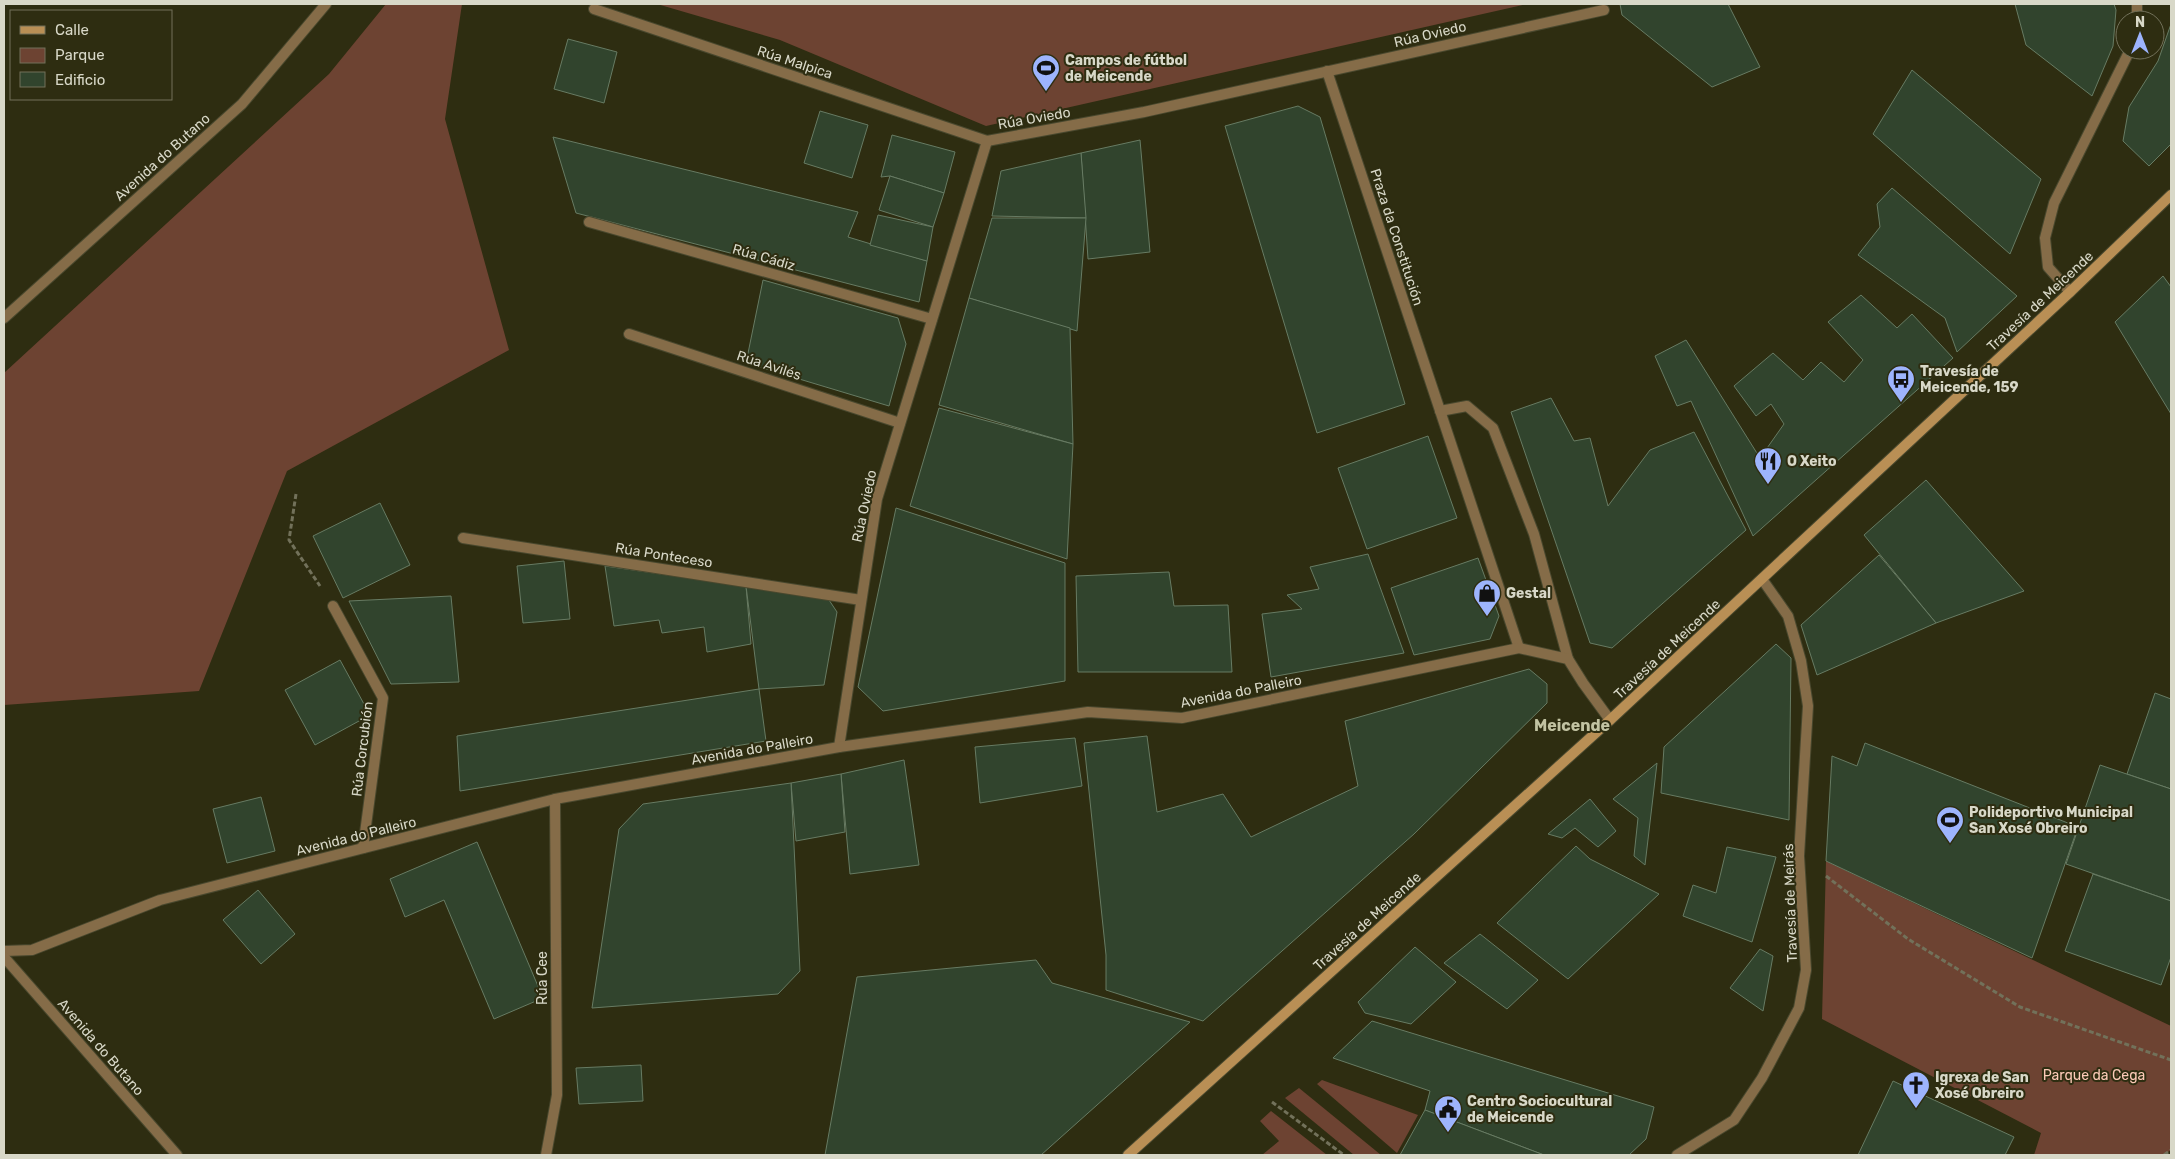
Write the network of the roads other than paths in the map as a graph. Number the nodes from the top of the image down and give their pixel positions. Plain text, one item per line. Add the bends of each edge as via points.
1 (326, 4) edge
2 (1604, 6) edge
3 (594, 9) dead end
4 (2125, 60) edge
5 (1327, 71) junction
6 (987, 141) junction
7 (2171, 195) edge
8 (589, 222) dead end
9 (2070, 292) junction
10 (4, 318) edge
11 (932, 319) junction
12 (629, 334) dead end
13 (1440, 411) junction
14 (900, 422) junction
15 (463, 538) dead end
16 (1762, 579) junction
17 (861, 600) junction
18 (333, 606) road end
19 (1519, 648) junction
20 (1568, 659) junction
21 (1610, 720) junction
22 (839, 747) junction
23 (555, 799) junction
24 (363, 848) junction
25 (4, 952) edge
26 (4, 957) edge
27 (177, 1155) edge
28 (546, 1155) edge
29 (1128, 1155) edge
30 (1677, 1155) edge

1 - 10 street, Avenida do Butano via 242,104
2 - 5 street, Rúa Oviedo
3 - 6 street, Rúa Malpica
4 - 9 street via 2054,203 2045,238 2048,268
5 - 6 street, Rúa Oviedo via 1144,112
5 - 13 street, Praza da Constitución
6 - 11 street, Rúa Oviedo
7 - 9 main road, Travesía de Meicende
8 - 11 street, Rúa Cádiz
9 - 16 main road, Travesía de Meicende
11 - 14 street, Rúa Oviedo
12 - 14 street, Rúa Avilés
13 - 19 street, Praza da Constitución
13 - 20 street via 1467,406 1493,428 1534,534
14 - 17 street, Rúa Oviedo via 877,499
15 - 17 street, Rúa Ponteceso
16 - 21 main road, Travesía de Meicende
16 - 30 street, Travesía de Meirás via 1788,616 1801,661 1808,706 1799,856 1806,970 1799,1008 1762,1078 1734,1120
17 - 22 street, Rúa Oviedo
18 - 24 street, Rúa Corcubión via 384,698
19 - 20 street
19 - 22 street, Avenida do Palleiro via 1182,718 1088,712
20 - 21 street
21 - 29 main road, Travesía de Meicende
22 - 23 street, Avenida do Palleiro
23 - 24 street, Avenida do Palleiro
23 - 28 street, Rúa Cee via 557,1095
24 - 25 street, Avenida do Palleiro via 160,900 32,950
26 - 27 street, Avenida do Butano

